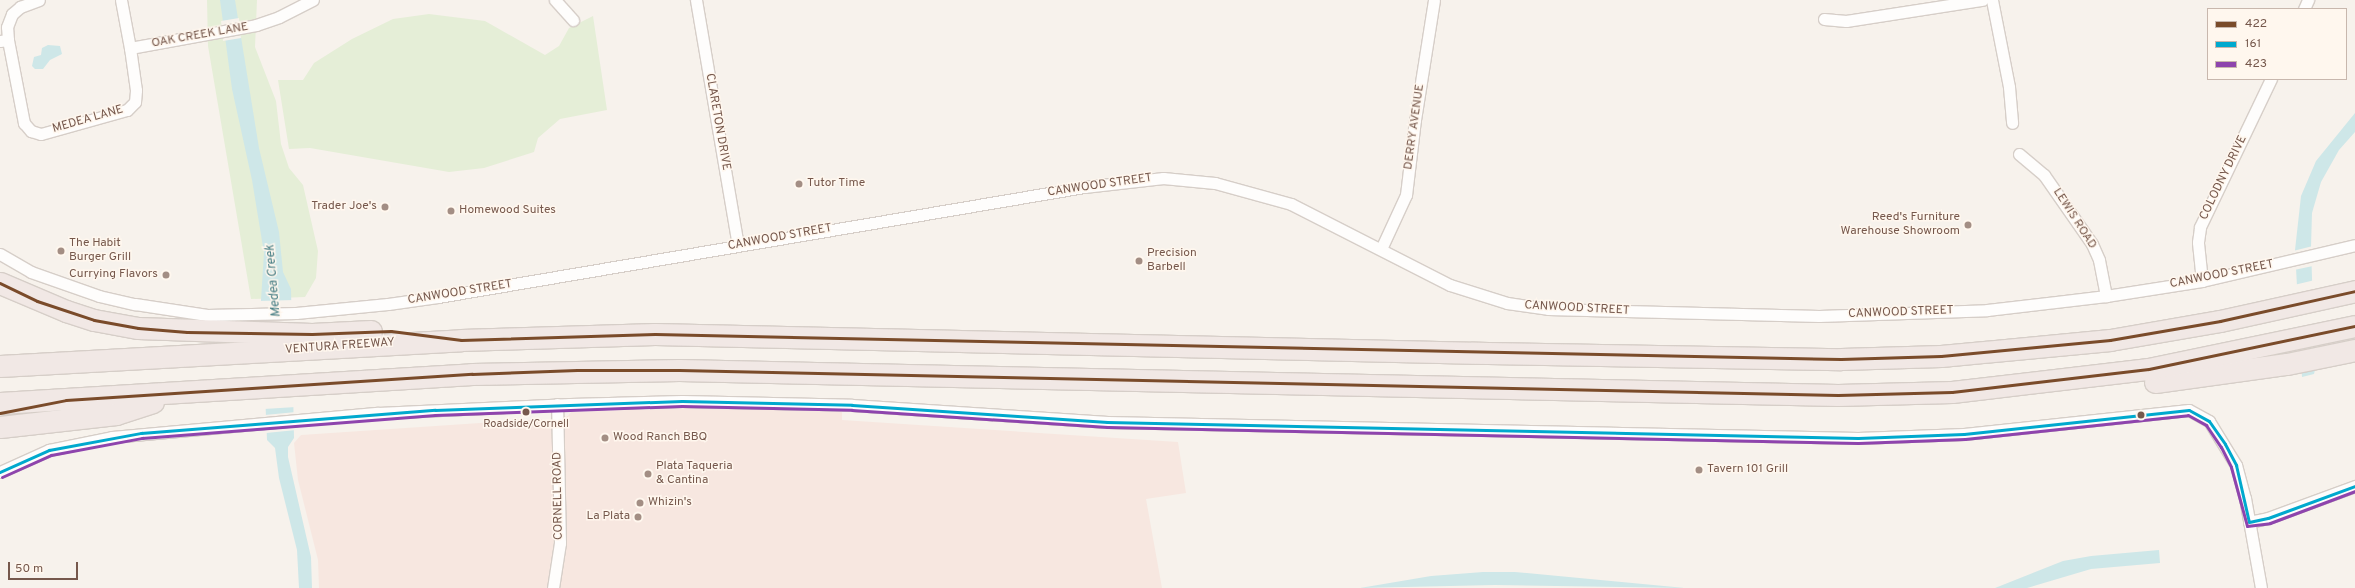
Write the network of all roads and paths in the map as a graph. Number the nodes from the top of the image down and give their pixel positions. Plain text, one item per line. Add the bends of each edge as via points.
1 (39, 0) edge
2 (121, 0) edge
3 (313, 0) edge
4 (555, 0) edge
5 (696, 0) edge
6 (1434, 0) edge
7 (1982, 0) edge
8 (1992, 0) edge
9 (1824, 19) dead end
10 (573, 20) dead end
11 (4, 41) edge
12 (130, 48) junction
13 (2271, 80) edge
14 (2012, 123) dead end
15 (2019, 154) dead end
16 (738, 245) junction
17 (2355, 245) edge
18 (1381, 249) junction
19 (0, 254) edge
20 (2202, 281) junction
21 (0, 283) edge
22 (2355, 291) edge
23 (2106, 296) junction
24 (252, 324) junction
25 (2355, 326) edge
26 (312, 341) junction
27 (2355, 350) edge
28 (0, 366) edge
29 (1952, 392) junction
30 (179, 393) junction
31 (66, 400) junction
32 (0, 403) edge
33 (557, 404) junction
34 (0, 413) edge
35 (0, 427) edge
36 (0, 472) edge
37 (2355, 486) edge
38 (2249, 522) junction
39 (554, 588) edge
40 (2261, 588) edge

1 - 11 street via 20,7 12,14
2 - 12 street
3 - 12 street, OAK CREEK LANE via 279,17 253,26
4 - 10 street
5 - 16 street, CLARETON DRIVE
6 - 18 street, DERRY AVENUE via 1414,120 1406,195
7 - 9 street via 1846,21
8 - 14 street via 2010,87
11 - 12 street, MEDEA LANE via 24,123 31,131 41,134 127,110 135,102 136,90
13 - 20 street, COLODNY DRIVE via 2200,227 2198,242
15 - 23 street, LEWIS ROAD via 2044,175 2092,244 2099,260
16 - 18 street, CANWOOD STREET via 1084,187 1163,178 1216,184 1266,196 1316,214
16 - 24 street, CANWOOD STREET via 446,296 296,313
17 - 20 street, CANWOOD STREET
18 - 23 street, CANWOOD STREET via 1450,285 1507,303 1548,309 1819,316 1892,315 1987,310
19 - 24 street, CANWOOD STREET via 30,272 99,296 167,311
20 - 23 street, CANWOOD STREET
21 - 24 highway via 66,312 114,325 187,332
22 - 26 highway, VENTURA FREEWAY via 2110,340 1941,356 1841,359 662,334
24 - 26 highway
25 - 29 highway via 2149,369
26 - 28 highway, VENTURA FREEWAY via 253,353
27 - 29 highway via 2287,364 2000,400
29 - 30 highway via 1838,395 679,370 479,373
30 - 31 highway
30 - 35 highway via 116,414
31 - 32 highway
31 - 34 highway
33 - 36 street via 428,410 141,434 76,443 32,456
33 - 38 street via 682,401 852,404 1107,422 1858,438 1964,434 2177,410 2200,414 2216,429 2236,465
33 - 39 street, CORNELL ROAD via 560,543
37 - 38 street via 2268,518
38 - 40 street

